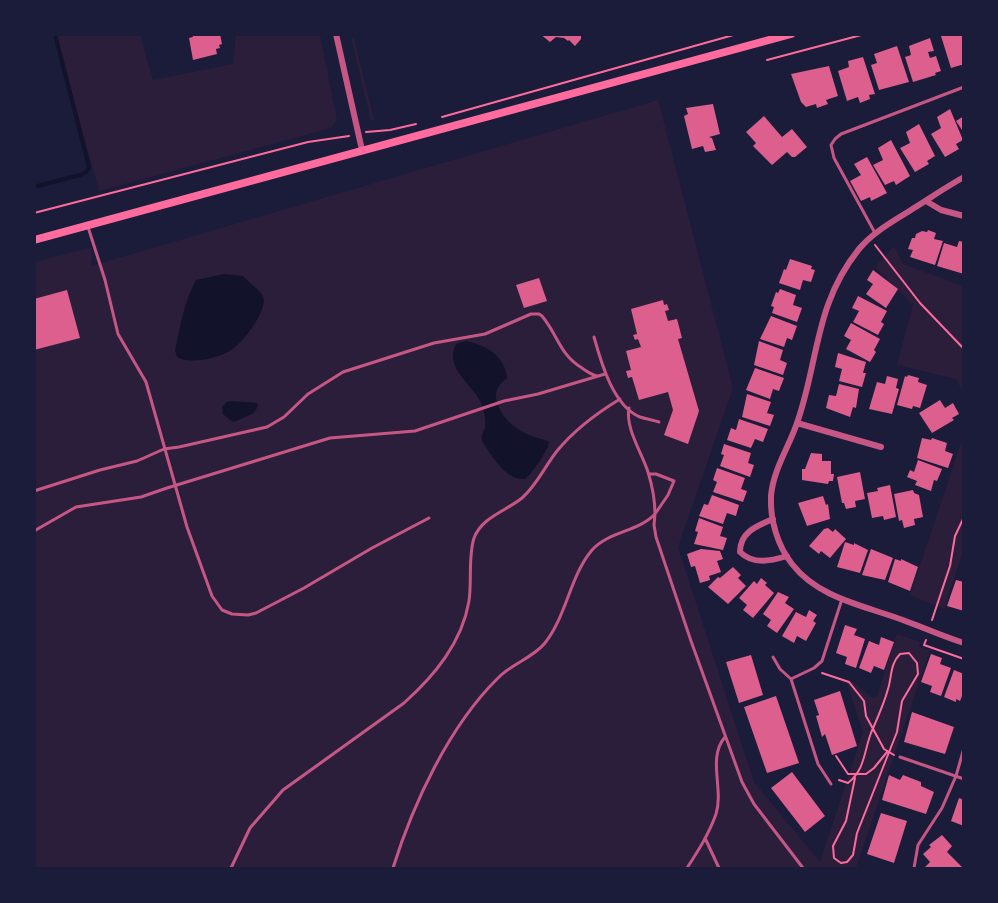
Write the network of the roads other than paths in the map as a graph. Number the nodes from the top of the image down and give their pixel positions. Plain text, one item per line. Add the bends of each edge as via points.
1 (336, 34) edge
2 (791, 34) edge
3 (963, 87) edge
4 (362, 150) junction
5 (963, 177) edge
6 (926, 201) junction
7 (963, 216) edge
8 (87, 225) junction
9 (875, 233) junction
10 (34, 240) edge
11 (594, 336) dead end
12 (605, 374) junction
13 (599, 376) junction
14 (620, 399) junction
15 (629, 408) junction
16 (658, 422) dead end
17 (797, 423) junction
18 (881, 447) dead end
19 (164, 449) junction
20 (649, 474) junction
21 (174, 486) junction
22 (34, 491) edge
23 (655, 514) junction
24 (429, 519) dead end
25 (773, 519) junction
26 (34, 531) edge
27 (787, 556) junction
28 (842, 599) junction
29 (963, 643) edge
30 (773, 657) dead end
31 (791, 679) junction
32 (725, 737) junction
33 (963, 748) edge
34 (900, 757) road end
35 (956, 776) junction
36 (963, 779) edge
37 (831, 784) dead end
38 (705, 838) junction
39 (231, 868) edge
40 (393, 868) edge
41 (687, 868) edge
42 (719, 868) edge
43 (803, 868) edge
44 (914, 868) edge

1 - 4 street
2 - 4 main road
3 - 9 lane via 841,134 831,145 834,158
4 - 8 main road
5 - 6 street
6 - 7 street
6 - 9 street
8 - 10 main road
8 - 19 lane via 118,334 146,382
9 - 17 street via 831,293
11 - 12 lane
12 - 13 lane
12 - 14 lane
13 - 19 lane via 573,363 561,350 547,321 535,314 484,334 434,343 343,372 267,427
13 - 21 lane via 504,401 415,431 330,438
14 - 15 lane
14 - 39 lane via 573,433 525,495 483,523 473,540 465,618 443,662 397,708 283,790 250,828
15 - 16 lane via 638,416
15 - 20 lane via 632,430
17 - 18 street
17 - 25 street via 773,481
19 - 21 lane
19 - 22 lane via 144,459
20 - 23 lane
20 - 23 lane via 674,481
21 - 24 lane via 212,596 222,610 232,614 248,615 270,606
21 - 26 lane via 141,497 76,507
23 - 32 lane via 659,546
23 - 40 lane via 594,548 544,644 508,668 464,720 438,762
25 - 27 street
25 - 27 street via 747,533 740,552 760,561
27 - 28 street via 819,589
28 - 29 street
28 - 31 lane via 824,657
30 - 31 lane
31 - 37 lane via 818,764
32 - 38 lane via 716,757 716,814
32 - 43 lane via 754,804
33 - 35 lane
34 - 35 lane
35 - 36 lane
35 - 44 lane via 935,822 918,845
38 - 41 lane
38 - 42 lane

